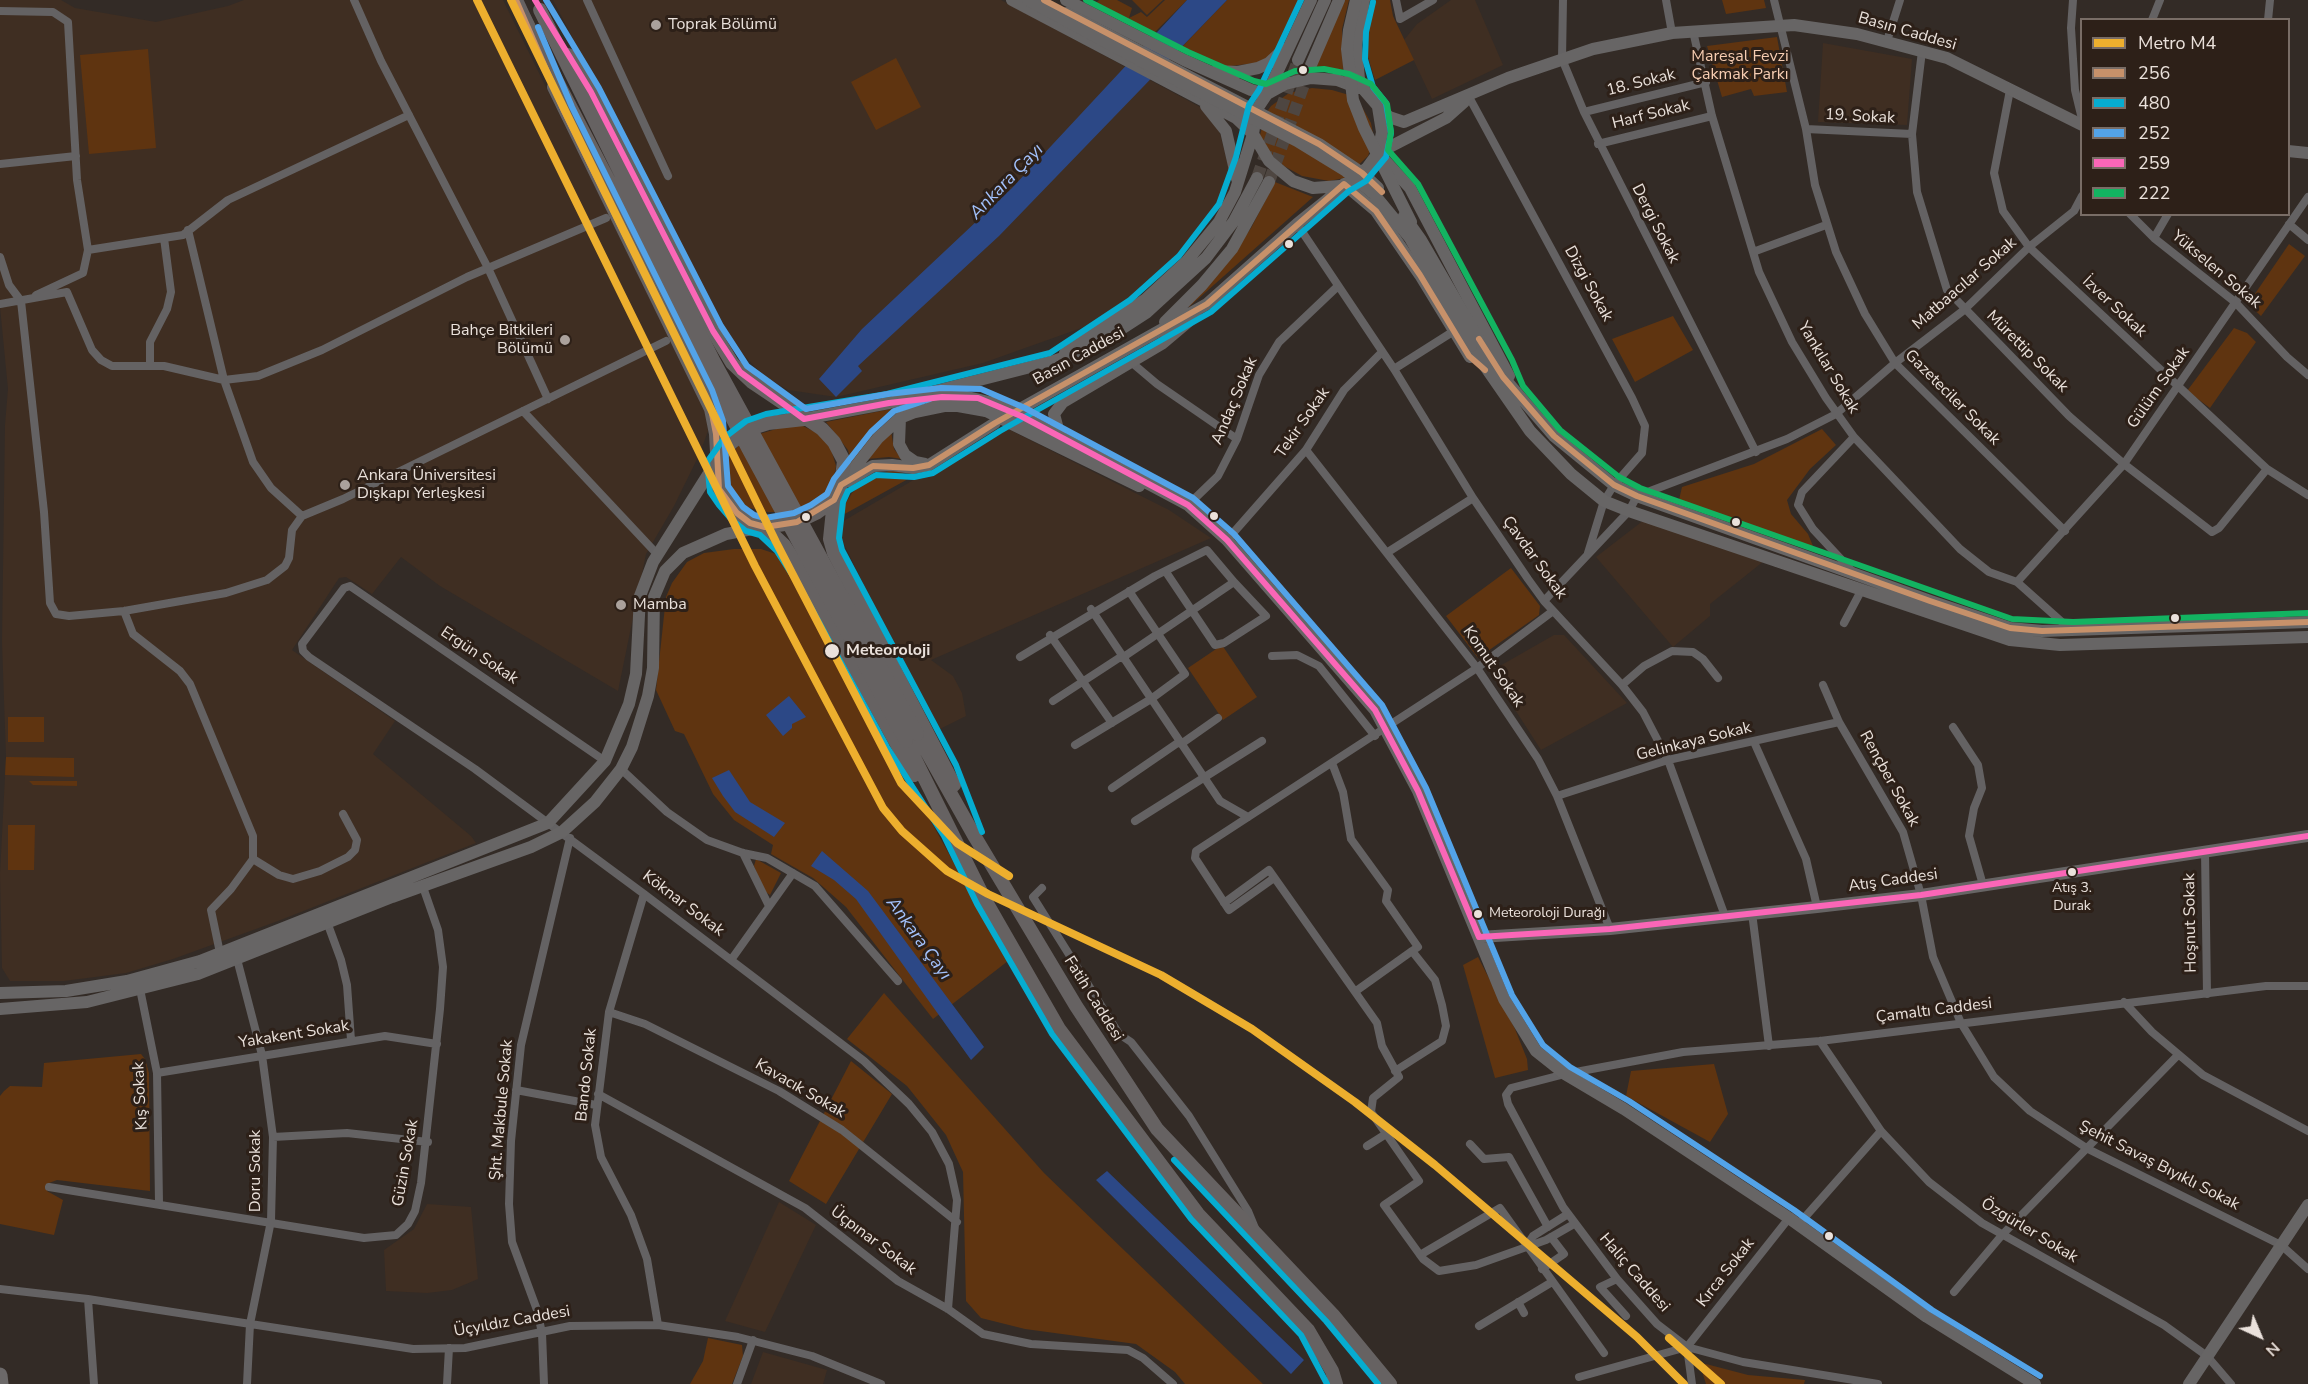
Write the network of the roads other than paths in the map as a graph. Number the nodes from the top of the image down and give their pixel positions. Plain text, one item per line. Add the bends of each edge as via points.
1 (354, 0) edge
2 (516, 0) edge
3 (587, 0) edge
4 (1012, 0) edge
5 (1028, 0) edge
6 (1044, 0) edge
7 (1066, 0) edge
8 (1311, 0) edge
9 (1324, 0) edge
10 (1339, 0) edge
11 (1356, 0) edge
12 (1364, 0) edge
13 (1396, 0) edge
14 (1433, 0) edge
15 (1563, 0) edge
16 (1666, 0) edge
17 (1774, 0) edge
18 (1900, 0) edge
19 (2073, 0) edge
20 (2160, 0) edge
21 (2270, 0) edge
22 (538, 5) edge
23 (0, 11) edge
24 (524, 18) junction
25 (2153, 18) edge
26 (2268, 18) edge
27 (1781, 25) junction
28 (1693, 31) junction
29 (1672, 33) junction
30 (1887, 41) junction
31 (1289, 45) junction
32 (1922, 51) junction
33 (1562, 59) junction
34 (1298, 60) tunnel mouth
35 (1311, 65) tunnel mouth
36 (1206, 70) junction
37 (1706, 82) junction
38 (2010, 90) junction
39 (1365, 91) junction
40 (1267, 94) junction
41 (1193, 96) junction
42 (1469, 97) junction
43 (1378, 106) junction
44 (2080, 111) edge
45 (1584, 112) junction
46 (409, 115) junction
47 (1712, 116) junction
48 (2080, 124) edge
49 (1806, 129) junction
50 (1253, 134) junction
51 (1912, 134) junction
52 (1598, 144) junction
53 (2290, 151) edge
54 (1378, 153) junction
55 (2308, 153) edge
56 (76, 156) junction
57 (0, 164) edge
58 (668, 176) dead end
59 (1238, 183) junction
60 (1344, 184) junction
61 (1411, 190) junction
62 (2308, 197) edge
63 (2080, 200) edge
64 (1378, 215) junction
65 (2132, 216) edge
66 (2167, 216) edge
67 (606, 218) dead end
68 (1297, 224) junction
69 (2289, 224) junction
70 (1826, 225) junction
71 (1414, 229) junction
72 (188, 230) junction
73 (164, 238) junction
74 (2154, 238) junction
75 (2308, 240) edge
76 (2029, 247) junction
77 (88, 250) junction
78 (1753, 252) junction
79 (0, 257) edge
80 (488, 268) junction
81 (1338, 286) junction
82 (24, 300) junction
83 (2235, 302) junction
84 (0, 304) edge
85 (1207, 304) junction
86 (1964, 310) junction
87 (1454, 331) junction
88 (1154, 334) junction
89 (666, 341) dead end
90 (1475, 343) junction
91 (1382, 352) junction
92 (1054, 361) junction
93 (1131, 362) junction
94 (1894, 363) junction
95 (150, 366) junction
96 (1394, 369) junction
97 (1485, 370) junction
98 (2308, 375) edge
99 (224, 380) junction
100 (2178, 388) junction
101 (1515, 391) junction
102 (548, 399) junction
103 (889, 403) junction
104 (990, 407) junction
105 (523, 411) junction
106 (1021, 412) junction
107 (1836, 414) junction
108 (900, 418) junction
109 (804, 419) junction
110 (995, 423) dead end
111 (1060, 437) junction
112 (1854, 437) junction
113 (1237, 439) junction
114 (1306, 450) junction
115 (1755, 452) junction
116 (716, 462) junction
117 (2124, 464) junction
118 (929, 465) junction
119 (2267, 469) junction
120 (842, 485) junction
121 (1614, 485) junction
122 (2308, 495) edge
123 (1637, 496) junction
124 (1473, 498) junction
125 (834, 500) junction
126 (1604, 501) junction
127 (1188, 505) junction
128 (1629, 511) junction
129 (302, 516) junction
130 (765, 527) junction
131 (2064, 531) junction
132 (1227, 540) junction
133 (1388, 552) junction
134 (657, 554) junction
135 (1587, 556) junction
136 (1852, 571) junction
137 (1166, 572) junction
138 (1234, 582) junction
139 (2017, 582) junction
140 (1129, 591) junction
141 (1861, 591) junction
142 (336, 597) joint
143 (1544, 601) junction
144 (1092, 610) junction
145 (1192, 610) junction
146 (124, 611) junction
147 (1553, 611) junction
148 (2308, 622) edge
149 (1844, 624) dead end
150 (2073, 631) junction
151 (1158, 634) junction
152 (1050, 635) junction
153 (2308, 637) edge
154 (1272, 656) dead end
155 (1020, 657) dead end
156 (1122, 657) junction
157 (1478, 668) junction
158 (1718, 678) dead end
159 (1082, 682) junction
160 (1622, 685) junction
161 (1823, 685) dead end
162 (1150, 699) junction
163 (1053, 701) dead end
164 (1218, 718) dead end
165 (1839, 722) junction
166 (1112, 723) junction
167 (1953, 727) dead end
168 (1380, 733) junction
169 (912, 737) junction
170 (1262, 741) dead end
171 (1180, 742) junction
172 (1754, 742) junction
173 (1075, 745) dead end
174 (1668, 760) junction
175 (606, 761) junction
176 (1332, 763) junction
177 (621, 769) junction
178 (1203, 777) junction
179 (1112, 788) dead end
180 (1557, 796) junction
181 (343, 814) dead end
182 (1248, 817) junction
183 (1135, 821) dead end
184 (548, 823) junction
185 (952, 832) junction
186 (566, 835) junction
187 (2308, 836) edge
188 (975, 837) junction
189 (2205, 851) junction
190 (743, 854) junction
191 (253, 859) junction
192 (793, 873) junction
193 (1983, 885) junction
194 (423, 887) junction
195 (1042, 888) dead end
196 (644, 894) junction
197 (1922, 894) junction
198 (769, 906) junction
199 (1817, 908) junction
200 (1752, 913) junction
201 (1725, 916) junction
202 (327, 922) junction
203 (1610, 929) junction
204 (1479, 937) junction
205 (1412, 951) junction
206 (220, 953) junction
207 (237, 959) junction
208 (731, 960) junction
209 (898, 981) dead end
210 (2308, 986) edge
211 (140, 989) junction
212 (1356, 991) junction
213 (0, 993) edge
214 (2207, 994) junction
215 (2124, 1002) junction
216 (0, 1009) edge
217 (609, 1012) junction
218 (1961, 1023) junction
219 (351, 1040) junction
220 (1820, 1041) junction
221 (437, 1044) junction
222 (1769, 1046) junction
223 (2178, 1054) junction
224 (262, 1055) junction
225 (1395, 1071) junction
226 (157, 1073) junction
227 (1565, 1074) junction
228 (516, 1090) junction
229 (598, 1094) junction
230 (596, 1105) junction
231 (1881, 1131) junction
232 (2308, 1131) edge
233 (1386, 1134) junction
234 (273, 1137) junction
235 (428, 1142) junction
236 (1470, 1144) dead end
237 (1367, 1146) dead end
238 (2088, 1149) junction
239 (49, 1187) dead end
240 (159, 1203) junction
241 (2308, 1205) edge
242 (1568, 1214) junction
243 (271, 1221) junction
244 (957, 1222) junction
245 (1793, 1222) junction
246 (1574, 1224) junction
247 (1548, 1227) junction
248 (2002, 1235) junction
249 (1258, 1236) junction
250 (1551, 1237) junction
251 (2281, 1245) junction
252 (1526, 1247) junction
253 (1420, 1256) junction
254 (1542, 1269) junction
255 (2308, 1269) edge
256 (1617, 1279) junction
257 (1552, 1282) junction
258 (0, 1289) edge
259 (1954, 1292) dead end
260 (88, 1299) junction
261 (1518, 1302) junction
262 (948, 1309) junction
263 (1524, 1313) dead end
264 (1626, 1316) dead end
265 (250, 1324) junction
266 (658, 1325) junction
267 (1479, 1326) dead end
268 (542, 1333) junction
269 (753, 1340) junction
270 (1687, 1347) junction
271 (449, 1348) junction
272 (1604, 1353) dead end
273 (2207, 1356) junction
274 (0, 1375) edge
275 (1580, 1377) dead end
276 (1, 1384) edge
277 (94, 1384) edge
278 (246, 1384) edge
279 (447, 1384) edge
280 (544, 1384) edge
281 (737, 1384) edge
282 (881, 1384) edge
283 (1173, 1384) edge
284 (1336, 1384) edge
285 (1390, 1384) edge
286 (1692, 1384) edge
287 (1878, 1384) edge
288 (2035, 1384) edge
289 (2189, 1384) edge
290 (2231, 1384) edge

1 - 46 street
2 - 24 main road, Fatih Caddesi
3 - 58 street
4 - 41 main road
5 - 90 main road, bridge via 1297,141 1346,171 1372,193 1410,238
6 - 71 main road, bridge via 1319,144 1362,173
7 - 36 main road
8 - 31 main road
9 - 34 main road
10 - 35 main road
11 - 71 main road, bridge via 1347,49 1353,100
12 - 39 main road via 1356,45 1359,79
13 - 14 street via 1400,19
15 - 33 street, Dergi Sokak
16 - 29 street
17 - 27 street, Gazeteciler Sokak
18 - 30 street
19 - 44 street via 2071,28
20 - 25 street
21 - 26 street
22 - 109 main road, bridge via 591,92 713,331 740,372
22 - 169 main road, Fatih Caddesi, bridge via 713,360
23 - 56 street via 53,12 68,22
24 - 116 main road, bridge via 564,111 711,409
24 - 169 main road, Fatih Caddesi, bridge via 748,448
27 - 28 main road, Basın Caddesi
27 - 30 main road, Basın Caddesi
27 - 49 street, Gazeteciler Sokak
28 - 29 main road, Basın Caddesi
28 - 37 street, Yankılar Sokak
29 - 33 main road, Basın Caddesi
30 - 32 main road, Basın Caddesi
31 - 36 main road via 1258,68 1238,72
31 - 40 main road
32 - 38 main road, Basın Caddesi via 1947,58
32 - 51 street, Mürettip Sokak
33 - 42 main road, Basın Caddesi
33 - 45 street, Dergi Sokak
36 - 40 main road
37 - 45 street, 18. Sokak
37 - 47 street, Yankılar Sokak
38 - 48 main road, Basın Caddesi
38 - 76 street, İzver Sokak via 1994,173 2003,211
39 - 40 main road via 1337,80 1311,78 1285,84
39 - 43 main road
40 - 50 main road via 1253,119
41 - 50 main road via 1236,118
41 - 59 main road via 1218,118 1226,131
42 - 43 main road via 1404,122 1389,117
42 - 54 main road via 1446,118
42 - 121 street, Dizgi Sokak via 1645,426 1642,453
43 - 54 main road via 1382,132
45 - 52 street, Dergi Sokak
46 - 72 street via 228,200
46 - 80 street
47 - 52 street, Harf Sokak
47 - 78 street, Yankılar Sokak
49 - 51 street, 19. Sokak
49 - 70 street, Gazeteciler Sokak
50 - 59 main road
50 - 60 main road via 1269,161 1293,182 1324,189
51 - 86 street, Mürettip Sokak via 1917,192 1947,290
52 - 115 street, Dergi Sokak
53 - 55 main road
54 - 60 main road via 1360,175
54 - 61 main road
56 - 57 street
56 - 77 street
59 - 92 main road via 1219,222 1173,275 1136,307
60 - 64 main road
60 - 68 main road
61 - 64 main road via 1403,186 1389,191 1380,198
61 - 101 main road
62 - 69 street, Gülüm Sokak
63 - 76 street, Matbaacılar Sokak via 2074,211
64 - 87 main road
65 - 74 street, Yükselen Sokak
66 - 74 street
67 - 80 street
68 - 81 street, Çavdar Sokak
68 - 85 main road
69 - 75 street
69 - 83 street, Gülüm Sokak
70 - 78 street
70 - 94 street, Gazeteciler Sokak via 1865,314
71 - 90 main road, bridge
72 - 73 street via 183,235
72 - 99 street
73 - 77 street
73 - 95 street via 171,292 150,342
74 - 83 street, Yükselen Sokak
76 - 86 street, Matbaacılar Sokak
76 - 100 street, İzver Sokak
77 - 82 street via 83,273
78 - 107 street, Yankılar Sokak via 1792,342
79 - 82 street via 9,285
80 - 99 street via 322,350 258,376
80 - 102 street
81 - 91 street, Çavdar Sokak
81 - 113 street, Andaç Sokak via 1279,342 1259,375
82 - 84 street
82 - 95 street via 67,292 92,350 101,360 112,366
82 - 146 street via 51,608 56,614 69,616
83 - 98 street, Yükselen Sokak
83 - 100 street, Gülüm Sokak
85 - 88 main road, Basın Caddesi
85 - 93 main road via 1180,330
86 - 94 street, Matbaacılar Sokak
86 - 117 street, Mürettip Sokak via 2069,416
87 - 96 street
87 - 97 main road via 1469,356
88 - 92 main road via 1232,249 1263,180 1222,238 1176,286 1092,348
88 - 106 main road, Basın Caddesi
89 - 102 street
90 - 97 main road
90 - 101 main road
91 - 96 street, Çavdar Sokak
91 - 114 street, Tekir Sokak via 1344,390
92 - 103 main road, Basın Caddesi
93 - 111 main road via 1063,402 1054,414
93 - 113 street via 1156,384
94 - 107 street, Matbaacılar Sokak
94 - 131 street, Gazeteciler Sokak
95 - 99 street
96 - 124 street, Çavdar Sokak
97 - 126 main road via 1530,431 1571,474
99 - 129 street via 253,462 271,488
100 - 117 street, Gülüm Sokak
100 - 119 street, İzver Sokak
101 - 121 main road via 1554,436
102 - 105 street
103 - 104 main road via 963,396
103 - 109 main road, Basın Caddesi
104 - 106 main road, bridge
104 - 108 main road via 944,406
104 - 127 main road, bridge via 1010,423 1120,479
105 - 129 street
105 - 134 street
106 - 111 main road
107 - 112 street, Yankılar Sokak
107 - 115 street, Matbaacılar Sokak
108 - 118 main road via 899,444 905,455
108 - 120 main road via 878,438
109 - 116 main road via 749,429
109 - 120 main road via 822,429 834,442 844,462
110 - 118 main road
111 - 127 main road
112 - 136 street via 1802,492 1798,505 1813,529
112 - 139 street, Yankılar Sokak via 1960,549 1989,573
113 - 127 street, Andaç Sokak via 1218,476
114 - 132 street, Tekir Sokak
114 - 133 street, Komut Sokak
115 - 123 street, Matbaacılar Sokak
116 - 130 main road via 719,489 726,499 750,523
116 - 134 main road
117 - 119 street, Mürettip Sokak via 2212,532
117 - 131 street, Gülüm Sokak
118 - 120 main road via 873,466
119 - 122 street, İzver Sokak
120 - 125 main road
121 - 123 main road
121 - 126 street, Dizgi Sokak
123 - 128 street
123 - 136 main road
124 - 133 street
124 - 143 street, Çavdar Sokak
125 - 130 main road via 797,522
125 - 188 main road via 830,539 834,553 948,768
126 - 128 main road
126 - 135 street, Dizgi Sokak
127 - 132 main road
128 - 135 street
128 - 141 main road
129 - 146 street via 292,530 290,558 267,580 226,593
130 - 177 main road via 726,534 683,554 665,571 654,597 653,668 648,696
130 - 185 main road via 784,545 805,577 895,743
131 - 139 street, Gülüm Sokak
132 - 168 main road via 1375,710
133 - 157 street, Komut Sokak
134 - 175 main road via 640,596 636,674 629,704
135 - 143 street
136 - 150 main road via 2010,628
137 - 138 street via 1207,550
137 - 140 street
137 - 145 street
138 - 145 street
138 - 145 street via 1266,616 1215,645
139 - 150 street, Yankılar Sokak
140 - 144 street
140 - 151 street
141 - 149 street
141 - 153 main road via 2010,640 2060,645
142 - 175 street, Ergün Sokak via 350,586
142 - 184 street, Köknar Sokak via 303,644 303,651
143 - 147 street, Çavdar Sokak
144 - 152 street
144 - 156 street
145 - 151 street
146 - 191 street via 133,634 180,671 190,684 253,836
147 - 157 street
147 - 160 street, Çavdar Sokak
148 - 150 main road
151 - 156 street
151 - 162 street via 1185,674
152 - 155 street
152 - 159 street
154 - 168 street via 1297,655 1319,666
156 - 159 street
156 - 162 street
157 - 168 street
157 - 180 street, Komut Sokak via 1538,759
158 - 160 street via 1693,652 1672,651 1644,666
159 - 163 street
159 - 166 street
160 - 174 street, Çavdar Sokak via 1643,712
161 - 165 street, Rençber Sokak
162 - 166 street
162 - 171 street
164 - 171 street
165 - 172 street, Gelinkaya Sokak
165 - 197 street, Rençber Sokak via 1903,832
166 - 173 street
167 - 193 street via 1978,765 1982,788 1969,836
168 - 176 street
168 - 204 main road via 1418,791
169 - 185 main road, Fatih Caddesi
169 - 188 main road, Fatih Caddesi
170 - 178 street
171 - 178 street
171 - 179 street
172 - 174 street, Gelinkaya Sokak
172 - 199 street via 1806,859
174 - 180 street, Gelinkaya Sokak
174 - 201 street, Çavdar Sokak
175 - 184 main road
176 - 182 street
176 - 205 street via 1344,792 1351,839 1388,890 1386,902 1418,947
177 - 186 main road
177 - 190 street via 667,812 706,840
178 - 182 street via 1220,801
178 - 183 street
180 - 203 street, Komut Sokak
181 - 191 street via 357,840 348,858 293,879
182 - 212 street via 1196,851 1195,858 1227,907 1272,874
184 - 186 street, Köknar Sokak
184 - 206 main road
185 - 284 main road, Fatih Caddesi via 1059,1029 1198,1214 1308,1330
186 - 194 main road
186 - 196 street, Köknar Sokak
186 - 228 street, Şht. Makbule Sokak via 521,1045
187 - 189 main road, Atış Caddesi
188 - 249 main road, Fatih Caddesi via 1076,1006 1157,1129
189 - 193 main road, Atış Caddesi
189 - 214 street, Hoşnut Sokak
190 - 192 street via 767,858
190 - 198 street
191 - 206 street via 211,910
192 - 198 street
192 - 209 street via 821,893
193 - 197 main road, Atış Caddesi
194 - 202 main road
194 - 221 street, Güzin Sokak via 438,930 443,967
195 - 249 street via 1033,897 1119,1034 1131,1042 1189,1116 1248,1211
196 - 208 street, Köknar Sokak
196 - 217 street, Bando Sokak
197 - 199 main road, Atış Caddesi
197 - 218 street, Rençber Sokak via 1933,957
198 - 208 street
199 - 200 main road, Atış Caddesi
200 - 201 main road, Atış Caddesi
200 - 222 street
201 - 203 main road, Atış Caddesi
202 - 207 main road
202 - 219 street via 347,985
203 - 204 main road, Atış Caddesi
204 - 227 main road via 1504,999 1536,1051
205 - 212 street
205 - 225 street via 1435,980 1446,1026 1442,1041
206 - 213 main road via 127,981 66,991
207 - 211 main road
207 - 224 street, Doru Sokak
208 - 244 street, Köknar Sokak via 864,1061 909,1104 932,1132 949,1164 957,1200
210 - 214 street, Çamaltı Caddesi via 2266,986
211 - 216 main road via 87,1002
211 - 226 street, Kış Sokak
212 - 225 street via 1377,1023 1382,1046
214 - 215 street, Çamaltı Caddesi
215 - 218 street, Çamaltı Caddesi
215 - 223 street
217 - 229 street, Bando Sokak
217 - 244 street, Kavacık Sokak via 645,1024 779,1091 842,1130
218 - 220 street, Çamaltı Caddesi
218 - 238 street, Şehit Savaş Bıyıklı Sokak via 1994,1077 2030,1111
219 - 221 street, Yakakent Sokak via 385,1036
219 - 224 street, Yakakent Sokak
220 - 222 street, Çamaltı Caddesi
220 - 231 street, Özgürler Sokak
221 - 235 street, Güzin Sokak
222 - 227 street, Çamaltı Caddesi via 1683,1052
223 - 232 street via 2203,1075
223 - 238 street
224 - 226 street, Yakakent Sokak
224 - 234 street, Doru Sokak
225 - 233 street via 1399,1077 1371,1104 1371,1113
226 - 240 street, Kış Sokak
227 - 242 street, Haliç Caddesi via 1511,1088 1506,1095 1518,1125
227 - 245 main road
228 - 230 street
228 - 268 street, Şht. Makbule Sokak via 509,1204 512,1242
229 - 230 street, Bando Sokak
229 - 262 street, Üçpınar Sokak via 805,1208 898,1281
230 - 266 street, Bando Sokak via 601,1157 631,1215 647,1259
231 - 245 street, Kırca Sokak
231 - 248 street, Özgürler Sokak via 1929,1182
233 - 237 street
233 - 253 street via 1419,1181 1384,1205
234 - 235 street via 346,1133
234 - 243 street, Doru Sokak
235 - 243 street, Güzin Sokak via 416,1210 396,1235 364,1238
236 - 247 street via 1484,1159 1509,1157
238 - 248 street
238 - 251 street, Şehit Savaş Bıyıklı Sokak
239 - 240 street, Güzin Sokak
240 - 243 street, Güzin Sokak
241 - 251 main road
242 - 246 street, Haliç Caddesi
242 - 247 street
243 - 265 street, Doru Sokak
244 - 262 street, Köknar Sokak
245 - 270 street, Kırca Sokak
245 - 288 main road via 1927,1317
246 - 250 street
246 - 256 street, Haliç Caddesi
247 - 252 street via 1533,1236
248 - 259 street
248 - 273 street, Özgürler Sokak via 2164,1325
249 - 285 main road, Fatih Caddesi via 1333,1315
250 - 252 street
250 - 254 street via 1564,1254
251 - 255 street, Şehit Savaş Bıyıklı Sokak
251 - 273 main road
252 - 253 street via 1476,1265 1439,1271
252 - 253 street via 1500,1209
252 - 254 street
254 - 257 street
256 - 264 street via 1600,1287
256 - 270 street, Haliç Caddesi via 1657,1324
257 - 261 street
257 - 272 street
258 - 260 street, Üçyıldız Caddesi
260 - 265 street, Üçyıldız Caddesi
260 - 277 street
261 - 263 street
261 - 267 street
262 - 283 street, Üçpınar Sokak via 983,1334 1031,1344 1128,1350
265 - 271 street, Üçyıldız Caddesi via 413,1349
265 - 278 street, Doru Sokak
266 - 268 street, Üçyıldız Caddesi via 570,1326
266 - 269 street, Üçyıldız Caddesi
268 - 271 street, Üçyıldız Caddesi
268 - 280 street, Şht. Makbule Sokak
269 - 281 street
269 - 282 street, Üçyıldız Caddesi via 812,1356
270 - 275 street
270 - 286 street
270 - 287 street, Haliç Caddesi via 1743,1362
271 - 279 street
273 - 289 main road
273 - 290 street, Özgürler Sokak
274 - 276 highway

